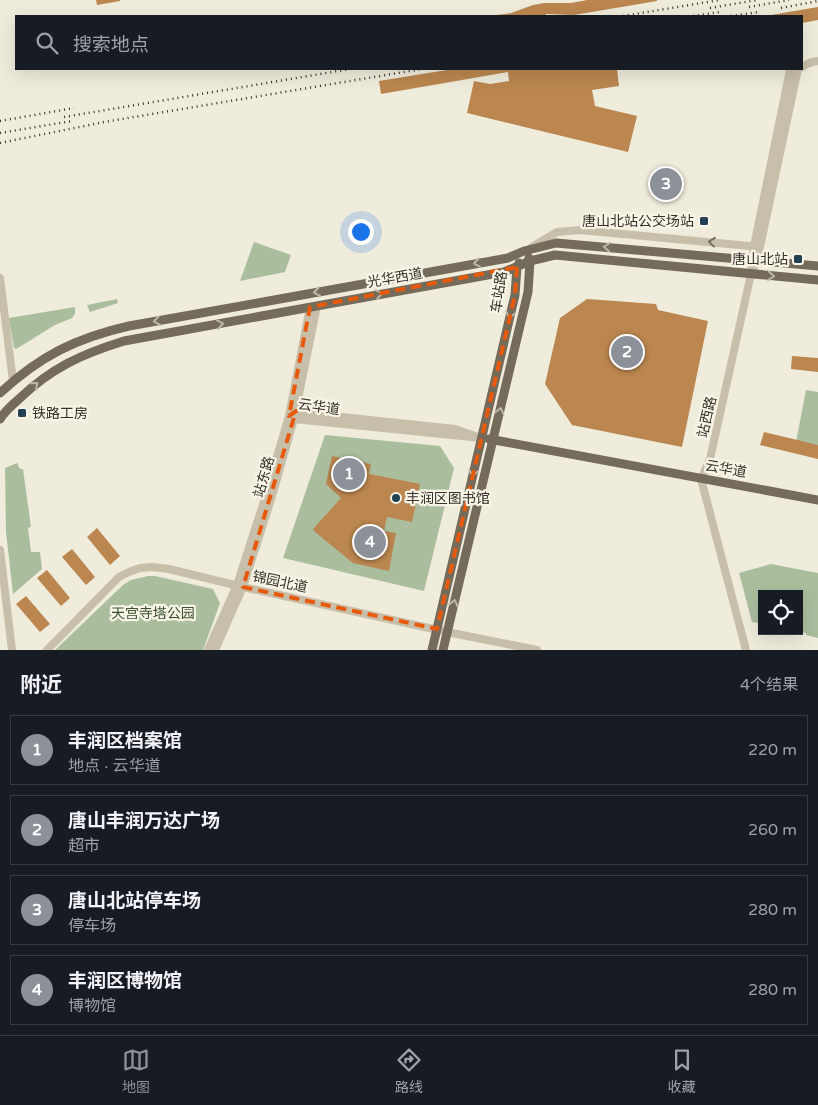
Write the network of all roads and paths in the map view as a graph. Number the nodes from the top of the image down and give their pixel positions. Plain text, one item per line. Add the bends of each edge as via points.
1 (818, 61) edge
2 (803, 66) edge
3 (790, 70) edge
4 (757, 247) junction
5 (524, 251) junction
6 (530, 261) junction
7 (754, 261) junction
8 (818, 266) edge
9 (517, 267) junction
10 (751, 274) junction
11 (0, 278) edge
12 (818, 280) edge
13 (292, 297) junction
14 (314, 307) junction
15 (300, 310) junction
16 (14, 381) junction
17 (0, 393) edge
18 (292, 416) junction
19 (0, 419) edge
20 (481, 438) junction
21 (493, 439) junction
22 (701, 479) junction
23 (818, 500) edge
24 (0, 550) edge
25 (240, 586) junction
26 (437, 629) junction
27 (447, 632) junction
28 (12, 650) edge
29 (47, 650) edge
30 (208, 650) edge
31 (215, 650) edge
32 (432, 650) edge
33 (443, 650) edge
34 (537, 650) edge
35 (746, 650) edge

1 - 2 street
3 - 4 street, 站西路
4 -> 5 street via 580,230 557,232
4 - 7 street, 站西路
5 - 6 main road
7 -> 5 main road, 光华西道 via 556,242
5 - 9 main road, 车站路
5 -> 13 main road, 光华西道 via 508,258
6 - 9 main road, 光华西道
6 - 10 main road, 光华西道 via 555,255
21 -> 6 main road, 车站路 via 528,292
7 - 8 main road, 光华西道
7 - 10 street, 站西路
14 -> 9 main road, 光华西道
9 -> 20 main road, 车站路 via 515,295
10 -> 12 main road, 光华西道
10 - 22 street, 站西路 via 710,459
11 - 16 street
13 - 15 main road
13 -> 16 main road, 光华西道 via 108,331 58,350
14 - 15 main road, 光华西道
14 - 18 street, 站东路
19 -> 15 main road, 光华西道 via 47,375 98,349 124,341
16 - 17 main road, 光华西道
18 - 20 street, 云华道
18 - 25 street, 站东路
20 - 21 main road, 云华道
20 -> 26 main road, 车站路
21 - 22 main road, 云华道
27 -> 21 main road, 车站路
22 - 23 main road, 云华道
22 - 35 street
24 - 28 street
25 - 26 street, 锦园北道
25 - 29 street, 锦园北道 via 169,569 140,568 119,577
25 - 30 street, 站东路
25 - 31 street, 站东路
26 - 27 street, 锦园北道
26 - 32 main road, 车站路
27 - 33 main road, 车站路
27 - 34 street, 锦园北道

